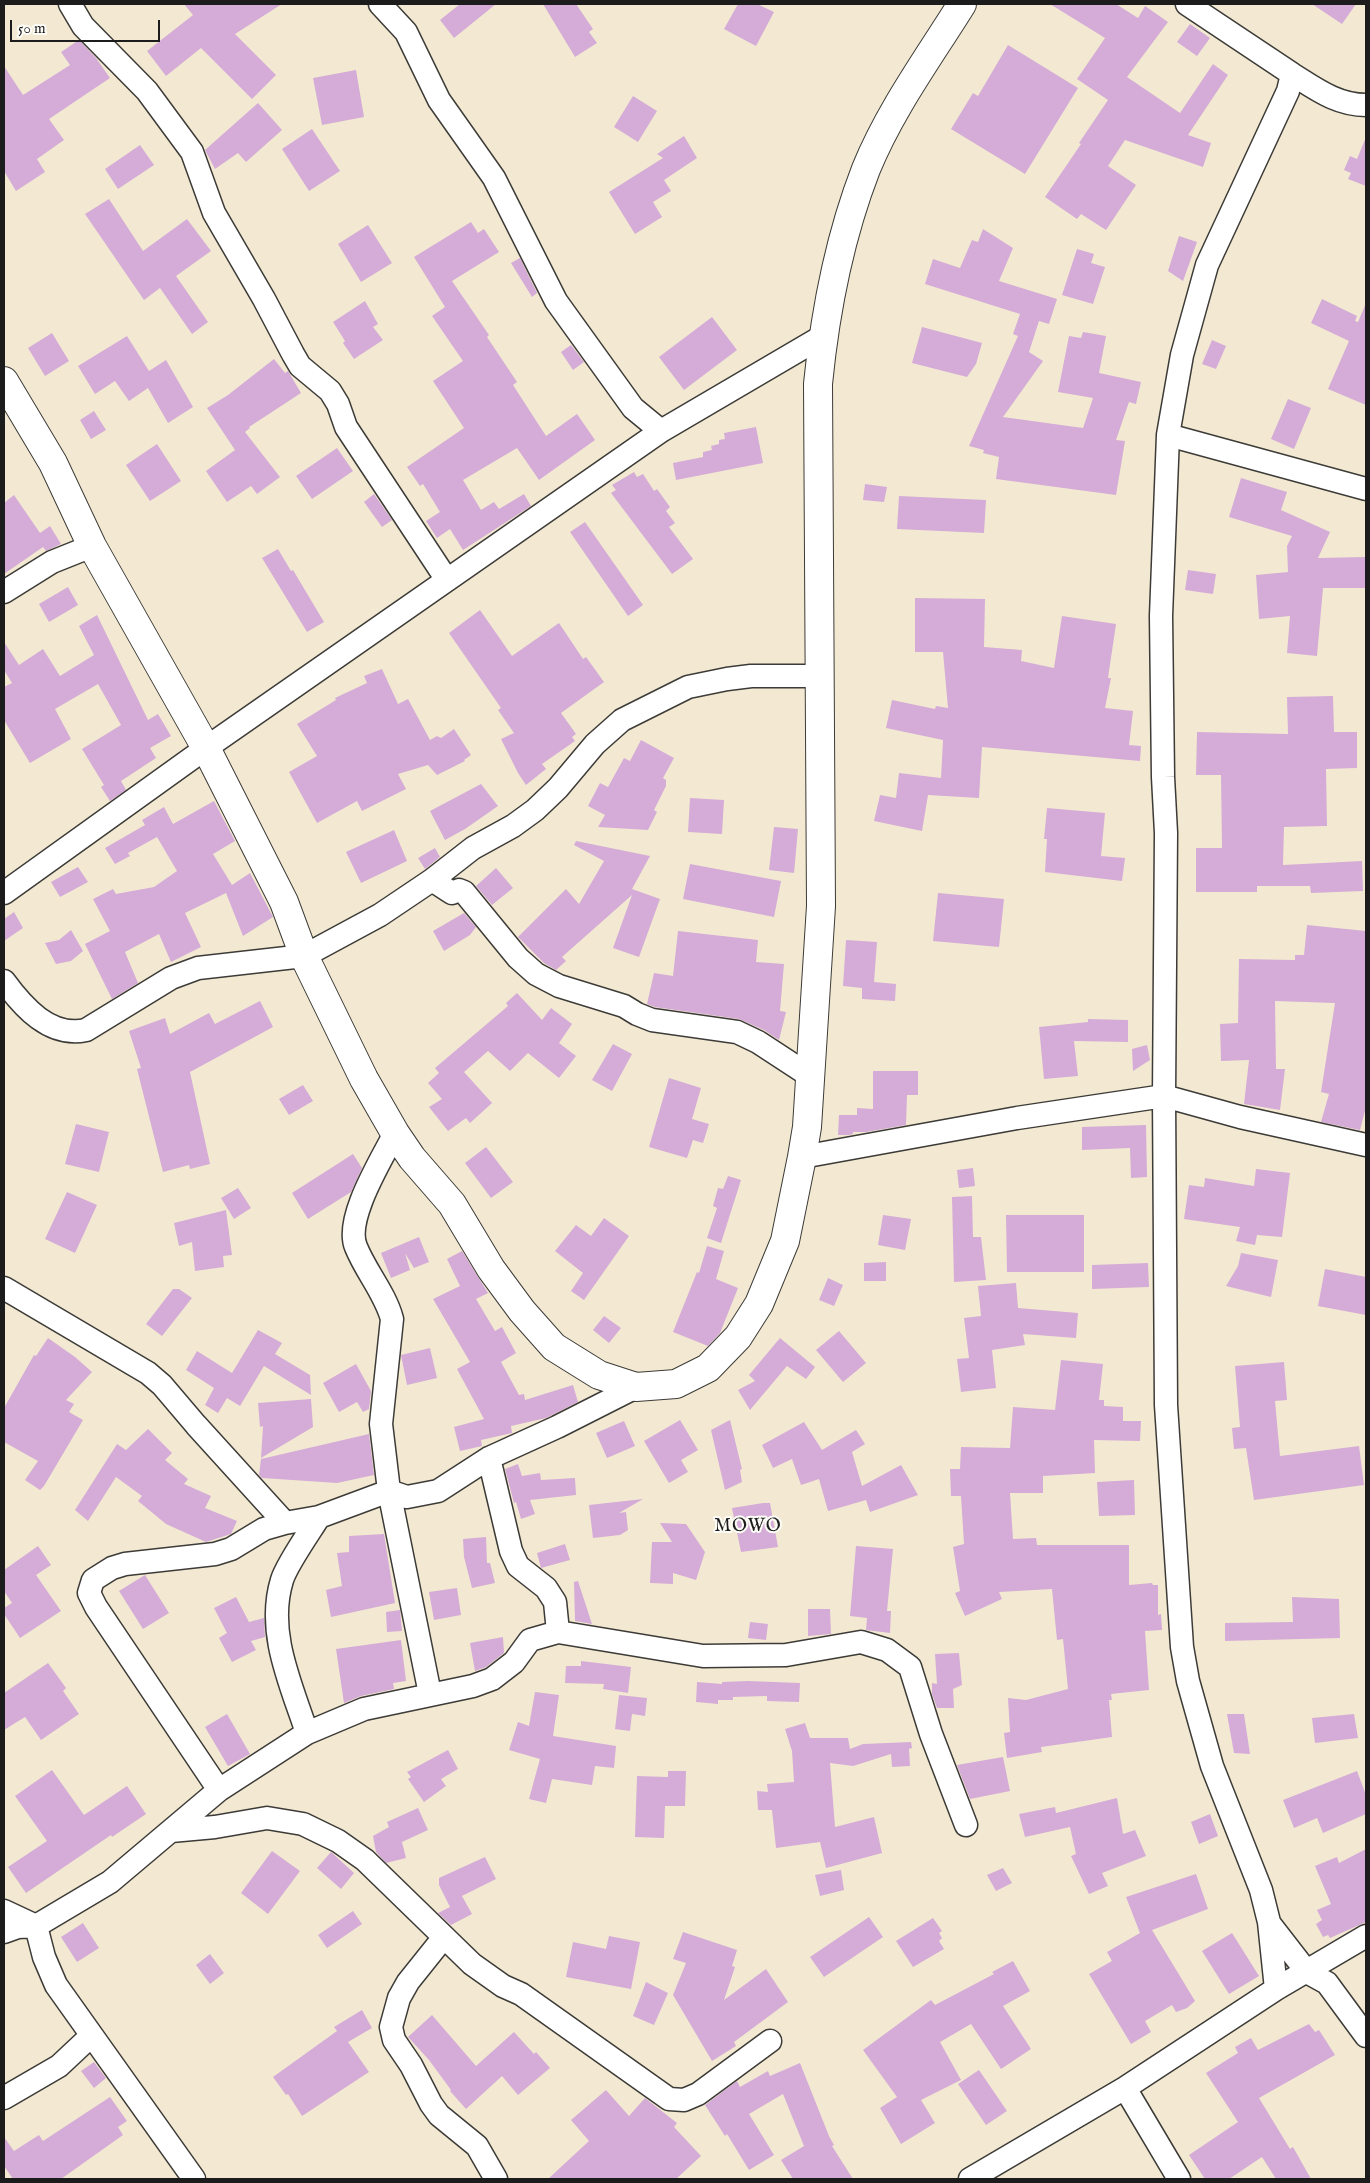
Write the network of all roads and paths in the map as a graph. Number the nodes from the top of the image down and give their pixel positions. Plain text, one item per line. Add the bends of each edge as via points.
1 (70, 4) edge
2 (380, 4) edge
3 (962, 4) edge
4 (1187, 4) edge
5 (1292, 74) junction
6 (1366, 105) edge
7 (823, 336) junction
8 (4, 381) edge
9 (661, 431) junction
10 (1168, 435) junction
11 (1366, 489) edge
12 (92, 546) junction
13 (447, 580) junction
14 (4, 592) edge
15 (820, 676) junction
16 (206, 748) junction
17 (432, 880) junction
18 (4, 893) edge
19 (304, 956) junction
20 (4, 981) edge
21 (810, 1076) junction
22 (1164, 1096) junction
23 (395, 1133) junction
24 (1366, 1145) edge
25 (802, 1158) junction
26 (4, 1288) edge
27 (636, 1387) junction
28 (489, 1458) junction
29 (389, 1491) junction
30 (319, 1517) junction
31 (285, 1523) junction
32 (558, 1632) junction
33 (430, 1694) junction
34 (307, 1732) junction
35 (219, 1790) junction
36 (966, 1825) dead end
37 (171, 1831) junction
38 (4, 1911) edge
39 (1269, 1922) junction
40 (36, 1926) junction
41 (4, 1932) edge
42 (1366, 1936) edge
43 (444, 1937) junction
44 (1306, 1972) junction
45 (1276, 1990) junction
46 (91, 2036) junction
47 (1366, 2036) edge
48 (770, 2041) dead end
49 (1125, 2088) junction
50 (4, 2098) edge
51 (194, 2179) edge
52 (496, 2179) edge
53 (970, 2179) edge
54 (1179, 2179) edge

1 - 13 street via 83,26 147,91 192,152 214,213 300,366 330,391 346,427
2 - 9 street via 406,32 439,100 494,178 556,300 633,408
3 - 7 street via 902,100 867,167 850,215
4 - 5 street
5 - 6 street via 1333,100
5 - 10 street via 1288,91 1207,265 1184,346
7 - 9 street
7 - 15 street via 818,384
8 - 12 street via 53,463
9 - 13 street
10 - 11 street
10 - 22 street via 1161,616 1166,833
12 - 14 street via 52,562
12 - 16 street
13 - 16 street
15 - 17 street via 751,676 688,687 622,720 595,744 535,810 473,848
15 - 21 street via 821,906
16 - 18 street
16 - 19 street via 284,902
17 - 19 street via 380,915
17 - 21 street via 452,893 464,892 518,958 536,974 559,986 624,1006 652,1020 737,1032
19 - 20 street via 184,972 86,1030 76,1032 62,1031 44,1022 18,1000
19 - 23 street via 364,1079
21 - 25 street
22 - 24 street
22 - 25 street via 1017,1118
22 - 39 street via 1166,1405 1182,1647 1212,1766 1262,1890
23 - 27 street via 452,1204 496,1276 522,1311 554,1347 599,1375
23 - 29 street via 371,1180 353,1231 355,1246 389,1307 392,1319 381,1424
25 - 27 street via 786,1241 759,1304 738,1337 708,1368 676,1384
26 - 31 street via 148,1373
27 - 28 street via 557,1428
28 - 29 street via 438,1491 407,1497
28 - 32 street via 511,1552 518,1566 546,1588 555,1602
29 - 30 street
29 - 33 street
30 - 31 street
30 - 34 street via 283,1578 276,1626 282,1656
31 - 35 street via 264,1529 231,1549 215,1554 112,1568 93,1580 89,1593
32 - 33 street via 530,1640 514,1662 492,1679
32 - 36 street via 703,1656 786,1655 861,1642 887,1650 910,1667 931,1734
33 - 34 street via 364,1709
34 - 35 street
35 - 37 street
37 - 40 street via 110,1882
37 - 43 street via 267,1818 303,1824 338,1841 364,1860
38 - 40 street
39 - 44 street
39 - 45 street
40 - 41 street
40 - 46 street via 56,1985
42 - 44 street
43 - 48 street via 472,1964 503,1986 521,1994 669,2099 684,2100 698,2094
43 - 52 street via 408,1982 399,1998 391,2027 394,2040 439,2115 477,2146
44 - 45 street
44 - 47 street via 1327,1983
45 - 49 street
46 - 50 street via 60,2066
46 - 51 street
49 - 53 street
49 - 54 street

